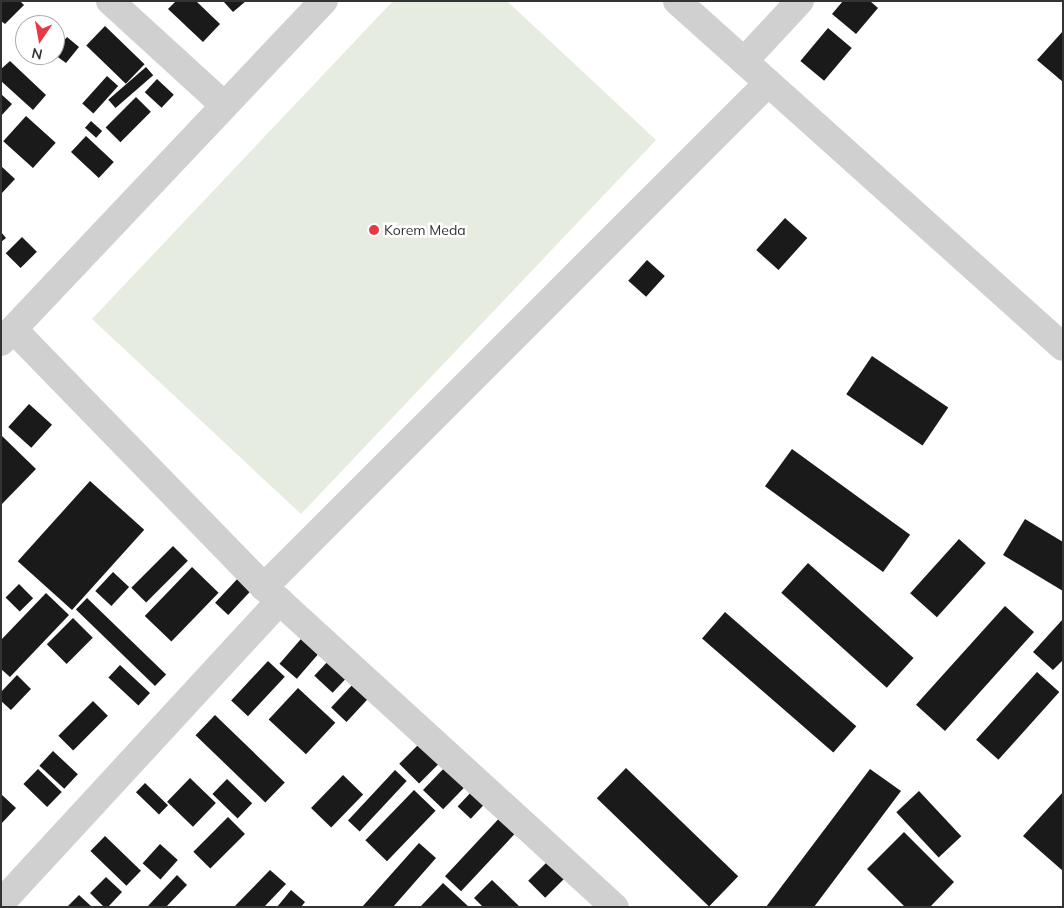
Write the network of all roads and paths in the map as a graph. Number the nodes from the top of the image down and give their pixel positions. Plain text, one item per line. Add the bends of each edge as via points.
1 (110, 1) edge
2 (324, 1) edge
3 (677, 1) edge
4 (800, 1) edge
5 (744, 61) junction
6 (768, 83) junction
7 (224, 105) junction
8 (8, 336) edge
9 (1063, 347) edge
10 (272, 594) junction
11 (1, 903) edge
12 (615, 907) edge

1 - 7 street
2 - 7 street
3 - 5 street
4 - 5 street
5 - 6 street
6 - 9 street
6 - 10 street
7 - 8 street
8 - 10 street
10 - 11 street
10 - 12 street

